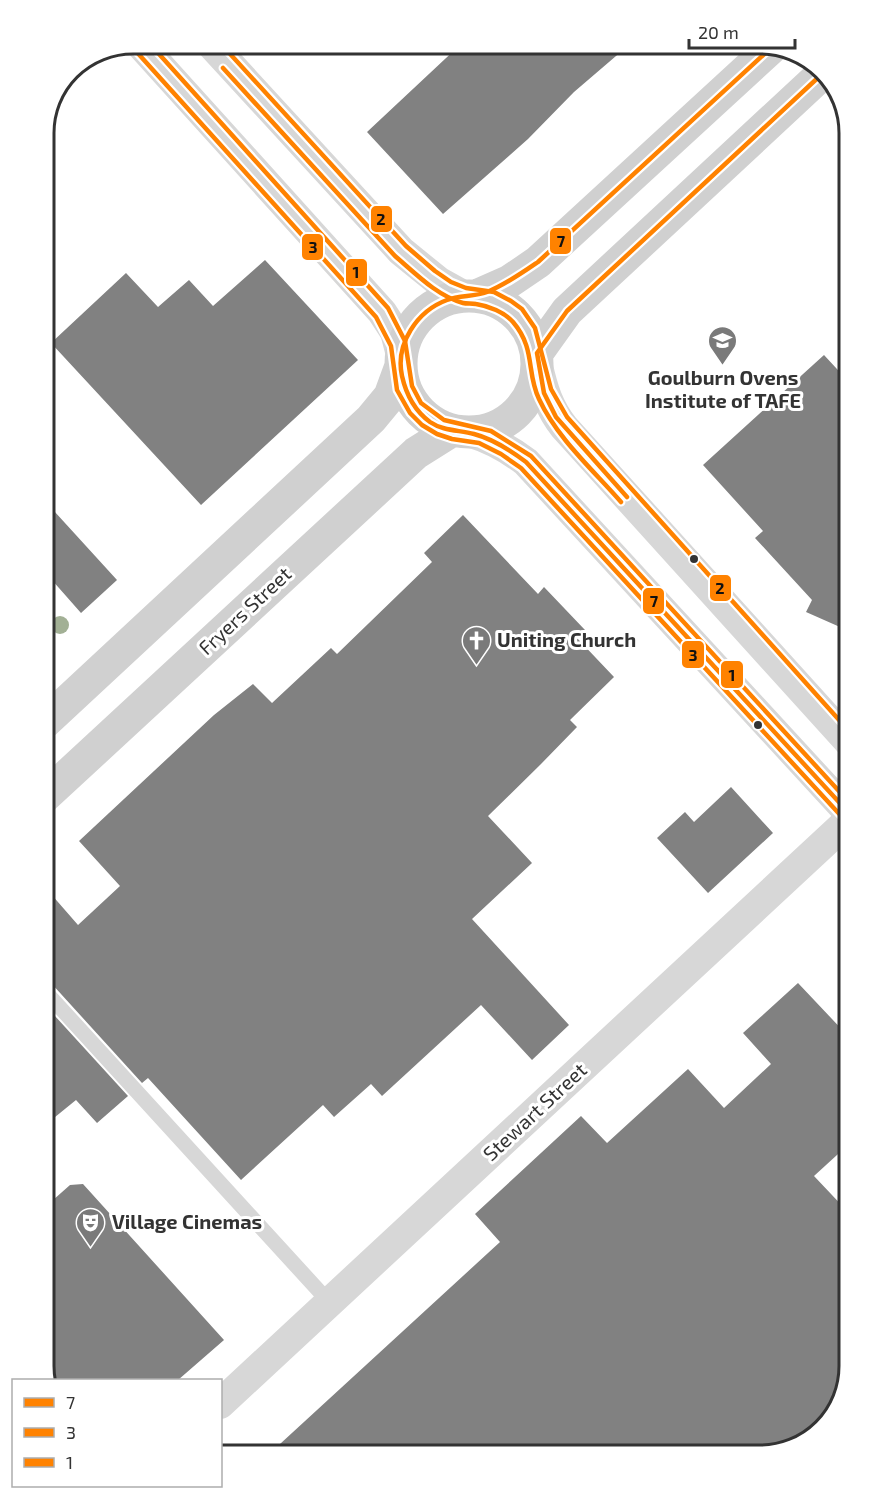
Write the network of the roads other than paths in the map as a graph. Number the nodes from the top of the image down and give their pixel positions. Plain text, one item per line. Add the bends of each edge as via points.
1 (149, 54) edge
2 (220, 54) edge
3 (764, 54) edge
4 (817, 78) edge
5 (471, 296) junction
6 (537, 359) junction
7 (401, 361) junction
8 (461, 432) junction
9 (54, 714) edge
10 (839, 730) edge
11 (54, 788) edge
12 (839, 802) edge
13 (839, 829) edge
14 (54, 1001) edge
15 (330, 1303) junction
16 (222, 1402) edge

1 - 7 street via 382,312 394,332
2 - 5 street via 401,251 438,281
3 - 5 street via 538,262 510,281
4 - 6 street via 567,311
5 - 6 street via 497,302 516,314 530,332
5 - 7 street via 447,299 416,321
6 - 8 street via 532,392 518,413 497,428
6 - 10 street via 544,393 556,417
7 - 8 street via 404,388 415,407 431,422
7 - 9 street via 390,396 371,419
8 - 11 street, Fryers Street via 416,453
8 - 12 street via 484,437 526,462
13 - 15 street, Stewart Street
14 - 15 lane
15 - 16 street, Stewart Street

